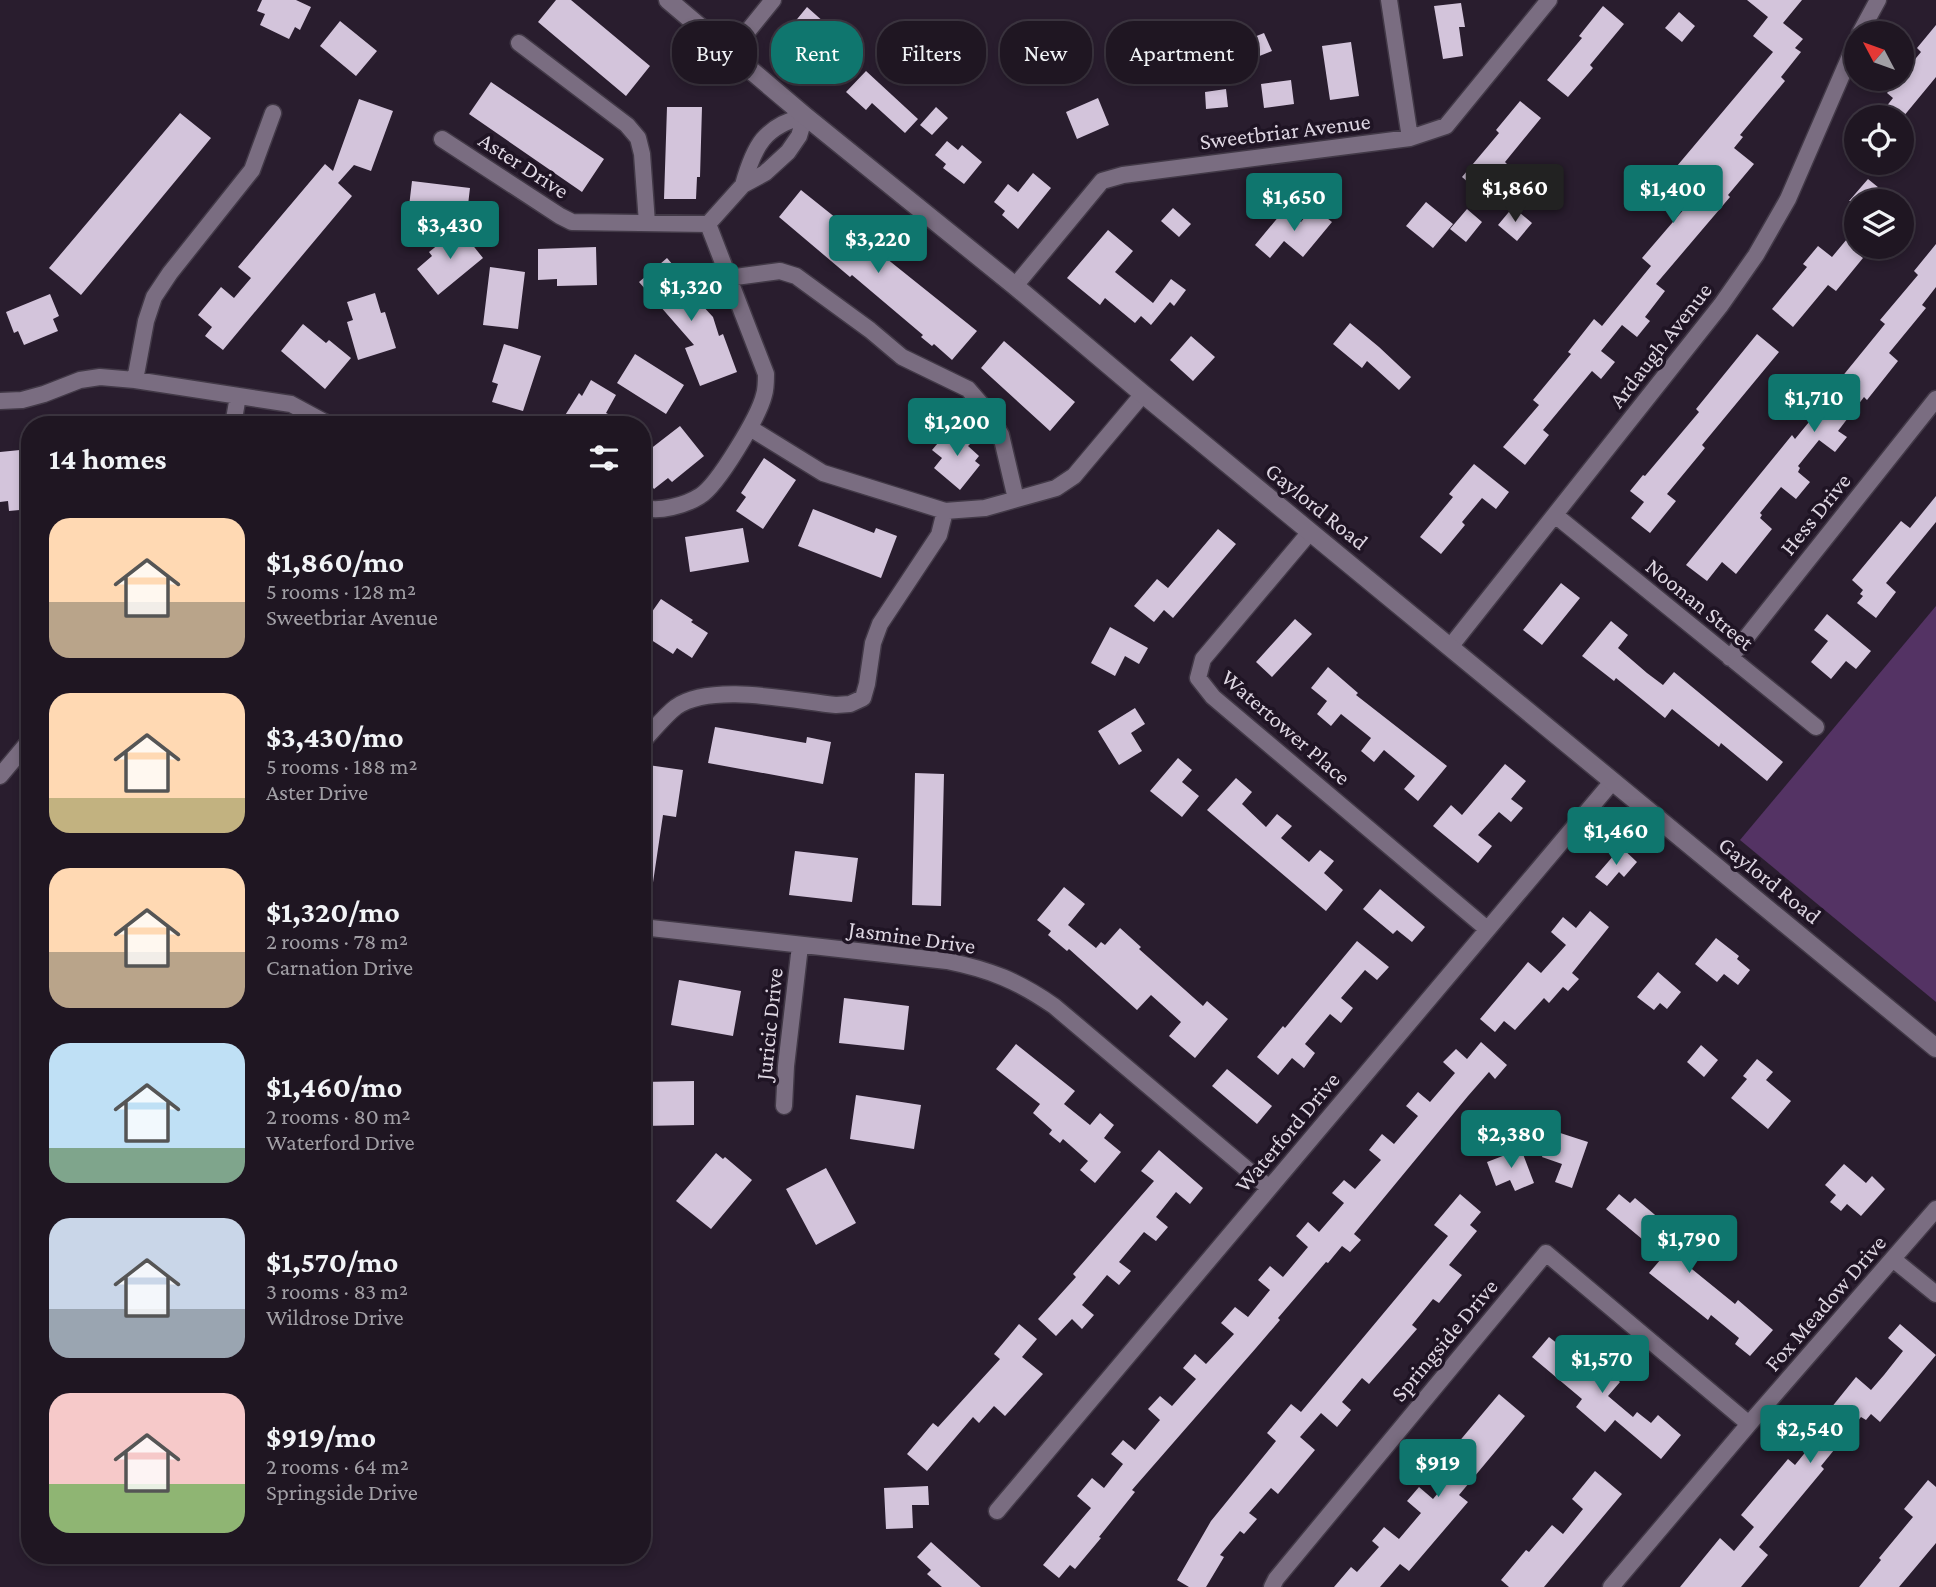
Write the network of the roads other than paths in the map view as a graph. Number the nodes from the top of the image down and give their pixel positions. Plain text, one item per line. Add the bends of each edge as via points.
1 (668, 0) edge
2 (773, 0) edge
3 (1389, 0) edge
4 (1549, 0) edge
5 (1878, 0) edge
6 (693, 21) edge
7 (756, 21) edge
8 (1867, 21) edge
9 (519, 43) dead end
10 (1844, 70) edge
11 (757, 74) edge
12 (274, 113) dead end
13 (805, 116) junction
14 (1410, 138) junction
15 (442, 139) dead end
16 (743, 185) junction
17 (647, 223) junction
18 (708, 224) junction
19 (728, 278) junction
20 (1015, 286) junction
21 (135, 380) junction
22 (1143, 394) junction
23 (238, 396) junction
24 (1936, 399) edge
25 (0, 401) edge
26 (235, 416) edge
27 (313, 416) edge
28 (750, 428) junction
29 (1016, 499) junction
30 (651, 509) edge
31 (945, 510) junction
32 (1555, 515) junction
33 (1310, 532) junction
34 (1450, 647) junction
35 (1730, 658) junction
36 (1816, 727) dead end
37 (651, 733) edge
38 (21, 751) edge
39 (0, 776) edge
40 (1612, 782) junction
41 (651, 928) edge
42 (1488, 929) junction
43 (800, 946) junction
44 (1936, 1048) edge
45 (784, 1106) dead end
46 (1269, 1188) junction
47 (1936, 1209) edge
48 (1894, 1260) junction
49 (1936, 1294) edge
50 (1749, 1424) junction
51 (997, 1511) dead end
52 (1272, 1587) edge
53 (1611, 1587) edge

1 - 6 street, Gaylord Road
2 - 7 street
3 - 14 street
4 - 14 street, Sweetbriar Avenue via 1446,126
5 - 8 street
9 - 17 street via 639,138
10 - 32 street, Ardaugh Avenue via 1788,199 1756,255
11 - 13 street, Gaylord Road
12 - 21 street via 252,170 154,297
13 - 16 street via 788,152
13 - 16 street via 785,120 764,135
13 - 20 street, Gaylord Road
14 - 20 street, Sweetbriar Avenue via 1102,181
15 - 17 street, Aster Drive via 572,222
16 - 18 street
17 - 18 street, Aster Drive
18 - 19 street
19 - 28 street via 766,374 764,397
19 - 29 street via 780,271 796,276 902,357 968,389 1000,435
20 - 22 street, Gaylord Road
21 - 23 street
21 - 25 street via 80,380 22,400
22 - 29 street via 1074,476 1056,488
22 - 33 street, Gaylord Road
23 - 26 street
23 - 27 street via 291,404
24 - 35 street, Hess Drive
28 - 30 street via 701,496
28 - 31 street via 823,473
29 - 31 street via 985,508
31 - 37 street via 939,536 880,624 863,698 836,705 721,693 676,707
32 - 34 street, Ardaugh Avenue
32 - 35 street, Noonan Street
33 - 34 street, Gaylord Road
33 - 42 street, Watertower Place via 1203,659 1198,678 1213,697
34 - 40 street, Gaylord Road
35 - 36 street, Noonan Street
38 - 39 street
40 - 42 street, Waterford Drive
40 - 44 street, Gaylord Road
41 - 43 street, Jasmine Drive
42 - 46 street, Waterford Drive
43 - 45 street, Juricic Drive
43 - 46 street, Jasmine Drive via 947,961 1024,985
46 - 51 street, Waterford Drive
47 - 48 street, Fox Meadow Drive
48 - 49 street
48 - 50 street, Fox Meadow Drive
50 - 52 street, Springside Drive via 1546,1253
50 - 53 street, Fox Meadow Drive

